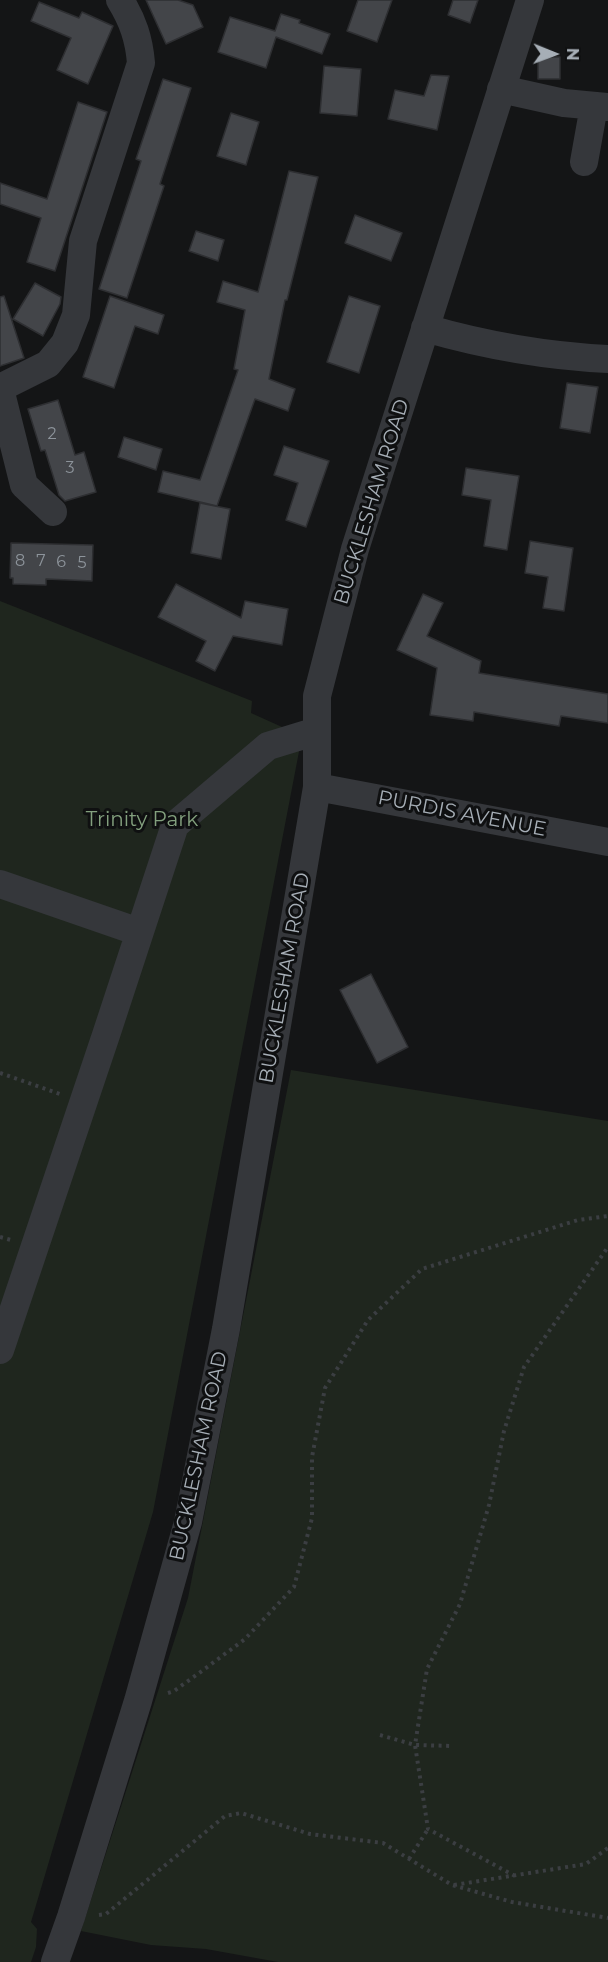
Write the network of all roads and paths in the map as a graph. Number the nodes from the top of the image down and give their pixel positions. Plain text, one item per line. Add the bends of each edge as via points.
1 (120, 0) edge
2 (530, 0) edge
3 (501, 89) junction
4 (601, 106) edge
5 (584, 162) dead end
6 (425, 328) junction
7 (608, 359) edge
8 (0, 388) edge
9 (53, 512) dead end
10 (317, 731) junction
11 (317, 787) junction
12 (608, 842) edge
13 (0, 884) edge
14 (139, 932) junction
15 (0, 1073) edge
16 (84, 1102) junction
17 (608, 1216) edge
18 (608, 1247) edge
19 (0, 1350) edge
20 (138, 1701) junction
21 (380, 1735) dead end
22 (415, 1745) junction
23 (453, 1746) dead end
24 (429, 1829) junction
25 (608, 1848) edge
26 (409, 1859) junction
27 (515, 1876) junction
28 (452, 1885) junction
29 (71, 1917) junction
30 (608, 1918) edge
31 (55, 1962) edge

1 - 8 street via 139,40 141,63 83,241 75,315 65,343 48,364
2 - 3 street, BUCKLESHAM ROAD
3 - 4 street via 564,103
3 - 6 street, BUCKLESHAM ROAD
4 - 5 street
6 - 7 street via 531,351
6 - 10 street, BUCKLESHAM ROAD via 355,549 317,696
8 - 9 street via 24,485
10 - 11 street, BUCKLESHAM ROAD
10 - 14 street via 268,746 175,825
11 - 12 street, PURDIS AVENUE
11 - 20 street, BUCKLESHAM ROAD via 224,1340 188,1522
13 - 14 street
14 - 16 street
15 - 16 path
16 - 19 street
17 - 20 path via 578,1220 422,1269 368,1320 325,1388 312,1457 312,1518 294,1587 245,1639 202,1671 174,1691
18 - 22 path via 524,1367 460,1604 427,1669
20 - 29 street, BUCKLESHAM ROAD
21 - 22 path
22 - 23 path
22 - 24 path
24 - 26 path
24 - 27 path
25 - 27 path via 586,1864
26 - 28 path
26 - 29 path via 383,1843 309,1834 241,1814 225,1816 106,1914
27 - 28 path
28 - 30 path via 512,1902
29 - 31 street, BUCKLESHAM ROAD

